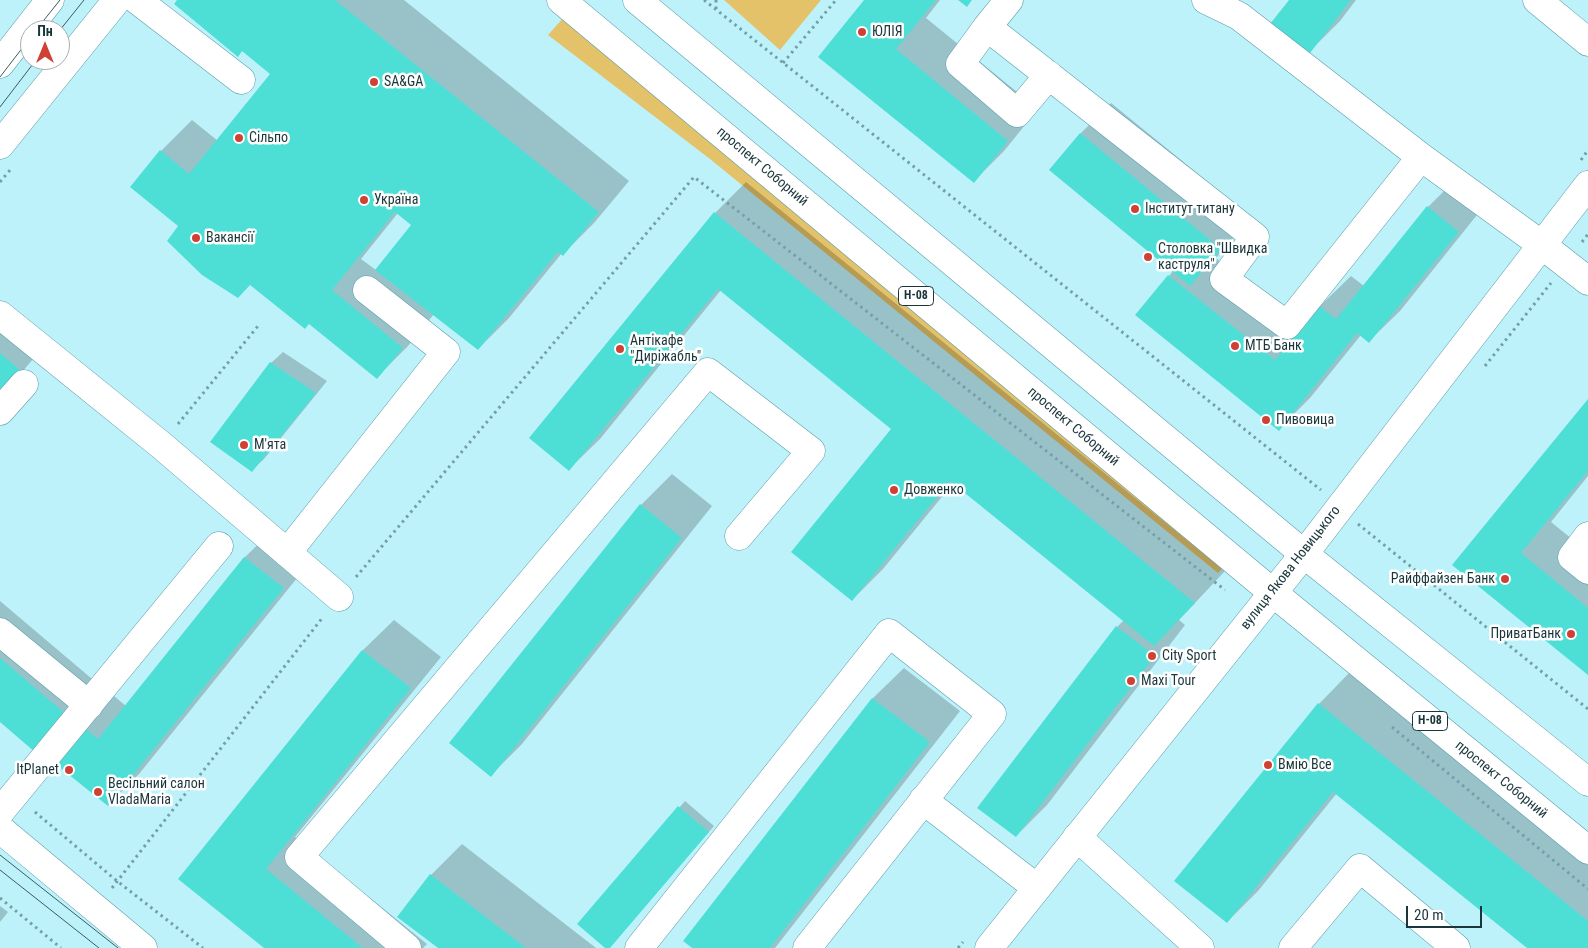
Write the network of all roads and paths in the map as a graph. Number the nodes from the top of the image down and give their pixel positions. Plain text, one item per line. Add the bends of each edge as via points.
1 (50, 0) edge
2 (117, 0) edge
3 (137, 0) edge
4 (561, 0) edge
5 (637, 0) edge
6 (704, 0) edge
7 (716, 0) edge
8 (836, 0) edge
9 (1009, 0) edge
10 (1206, 0) edge
11 (1537, 0) edge
12 (1245, 8) edge
13 (716, 9) junction
14 (988, 27) junction
15 (1588, 42) edge
16 (783, 63) junction
17 (0, 64) edge
18 (1049, 75) junction
19 (241, 80) dead end
20 (0, 145) edge
21 (1421, 157) junction
22 (1588, 185) edge
23 (1542, 245) junction
24 (1588, 281) edge
25 (367, 290) dead end
26 (0, 315) edge
27 (258, 326) dead end
28 (24, 384) dead end
29 (0, 411) edge
30 (161, 445) junction
31 (1340, 507) junction
32 (739, 536) dead end
33 (1588, 536) edge
34 (219, 546) dead end
35 (287, 553) junction
36 (1304, 554) junction
37 (1588, 570) edge
38 (1272, 592) junction
39 (339, 597) junction
40 (1255, 614) junction
41 (0, 632) edge
42 (89, 705) junction
43 (1588, 708) edge
44 (1388, 724) dead end
45 (1588, 782) edge
46 (923, 800) junction
47 (7, 803) edge
48 (0, 830) edge
49 (1077, 837) junction
50 (1588, 850) edge
51 (117, 881) junction
52 (1037, 888) junction
53 (1588, 889) edge
54 (0, 898) edge
55 (95, 909) junction
56 (61, 948) edge
57 (143, 948) edge
58 (203, 948) edge
59 (408, 948) edge
60 (639, 948) edge
61 (807, 948) edge
62 (989, 948) edge
63 (1200, 948) edge
64 (1293, 948) edge
65 (1456, 948) edge

1 - 17 main road
2 - 20 main road
3 - 19 main road
4 - 38 main road, проспект Соборний / Н-08
5 - 36 main road
6 - 13 path
7 - 13 path
8 - 16 path
9 - 14 main road
10 - 12 main road
11 - 15 main road
12 - 21 main road
13 - 16 path
14 - 18 main road
14 - 18 main road via 960,64 1017,113
16 - 31 path via 1311,480
18 - 21 main road via 1255,237 1224,279 1287,325
21 - 23 main road
22 - 23 main road, вулиця Якова Новицького
23 - 24 main road
23 - 31 main road, вулиця Якова Новицького
25 - 35 main road via 446,352
26 - 30 main road
27 - 30 path
28 - 29 main road
30 - 35 main road
31 - 36 main road, вулиця Якова Новицького
31 - 43 path
32 - 59 main road via 812,451 708,372 299,857
33 - 37 main road via 1572,557
34 - 42 main road
35 - 39 main road
36 - 38 main road, вулиця Якова Новицького
36 - 45 main road
38 - 40 main road, вулиця Якова Новицького
38 - 50 main road, проспект Соборний / Н-08
39 - 40 path via 694,177
39 - 51 path
40 - 49 main road, вулиця Якова Новицького
41 - 42 main road
42 - 47 main road
44 - 53 path
46 - 52 main road
46 - 60 main road via 992,714 888,633
46 - 61 main road
47 - 51 path
48 - 55 main road
49 - 52 main road, вулиця Якова Новицького
49 - 63 main road
51 - 55 path
51 - 58 path
52 - 62 main road, вулиця Якова Новицького
54 - 56 path
55 - 57 main road
64 - 65 main road via 1360,868

